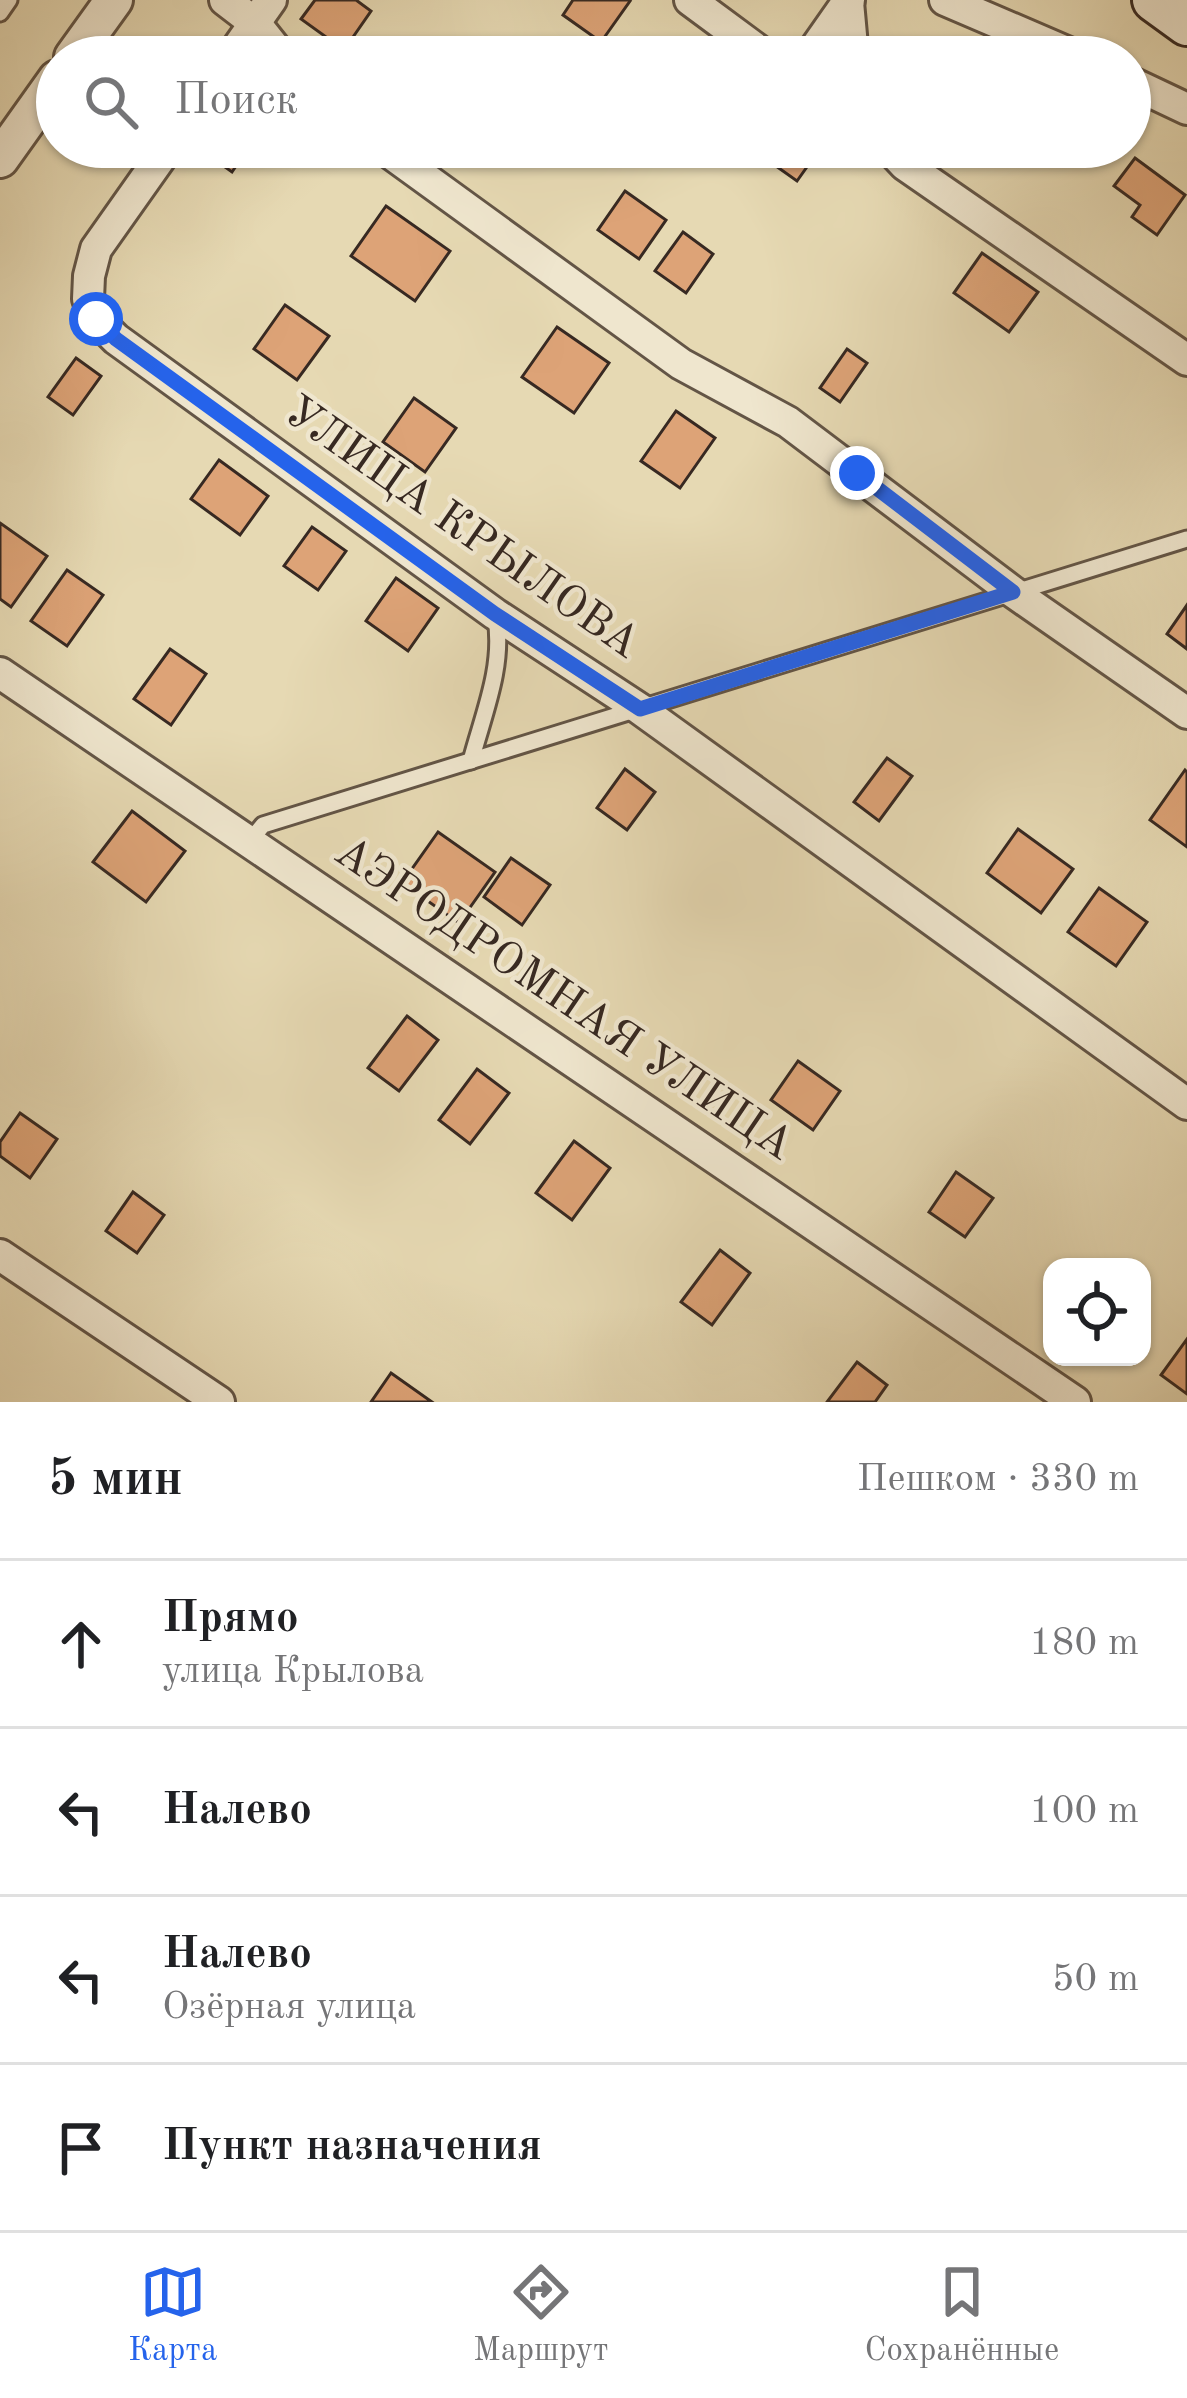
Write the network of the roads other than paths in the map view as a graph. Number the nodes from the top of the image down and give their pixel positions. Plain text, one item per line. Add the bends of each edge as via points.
1 (9, 0) edge
2 (114, 0) edge
3 (225, 0) edge
4 (691, 0) edge
5 (945, 0) edge
6 (1154, 0) edge
7 (849, 1) edge
8 (263, 12) edge
9 (0, 13) edge
10 (1187, 24) edge
11 (88, 36) edge
12 (739, 36) edge
13 (823, 36) edge
14 (852, 36) edge
15 (1029, 36) edge
16 (1151, 92) edge
17 (36, 108) edge
18 (1187, 109) edge
19 (0, 159) edge
20 (153, 168) edge
21 (411, 168) edge
22 (909, 168) edge
23 (1187, 360) edge
24 (1187, 539) edge
25 (1013, 592) junction
26 (495, 614) junction
27 (0, 673) edge
28 (640, 709) junction
29 (1187, 713) edge
30 (471, 761) junction
31 (249, 842) junction
32 (1187, 1104) edge
33 (0, 1255) edge
34 (1060, 1398) edge
35 (219, 1402) edge

1 - 9 lane
2 - 11 street
3 - 8 street
4 - 12 street
5 - 15 street
6 - 10 main road
7 - 13 street
7 - 14 street
16 - 18 street
17 - 19 street
20 - 26 street, УЛИЦА КРЫЛОВА via 96,250 88,299 96,319
21 - 25 street via 681,364 788,422
22 - 23 street
24 - 25 lane
25 - 28 lane
25 - 29 street
26 - 28 street, УЛИЦА КРЫЛОВА
26 - 30 lane via 499,658
27 - 31 street, АЭРОДРОМНАЯ УЛИЦА
28 - 30 lane
28 - 32 street, УЛИЦА КРЫЛОВА
30 - 31 lane via 263,825
31 - 34 street, АЭРОДРОМНАЯ УЛИЦА
33 - 35 street

